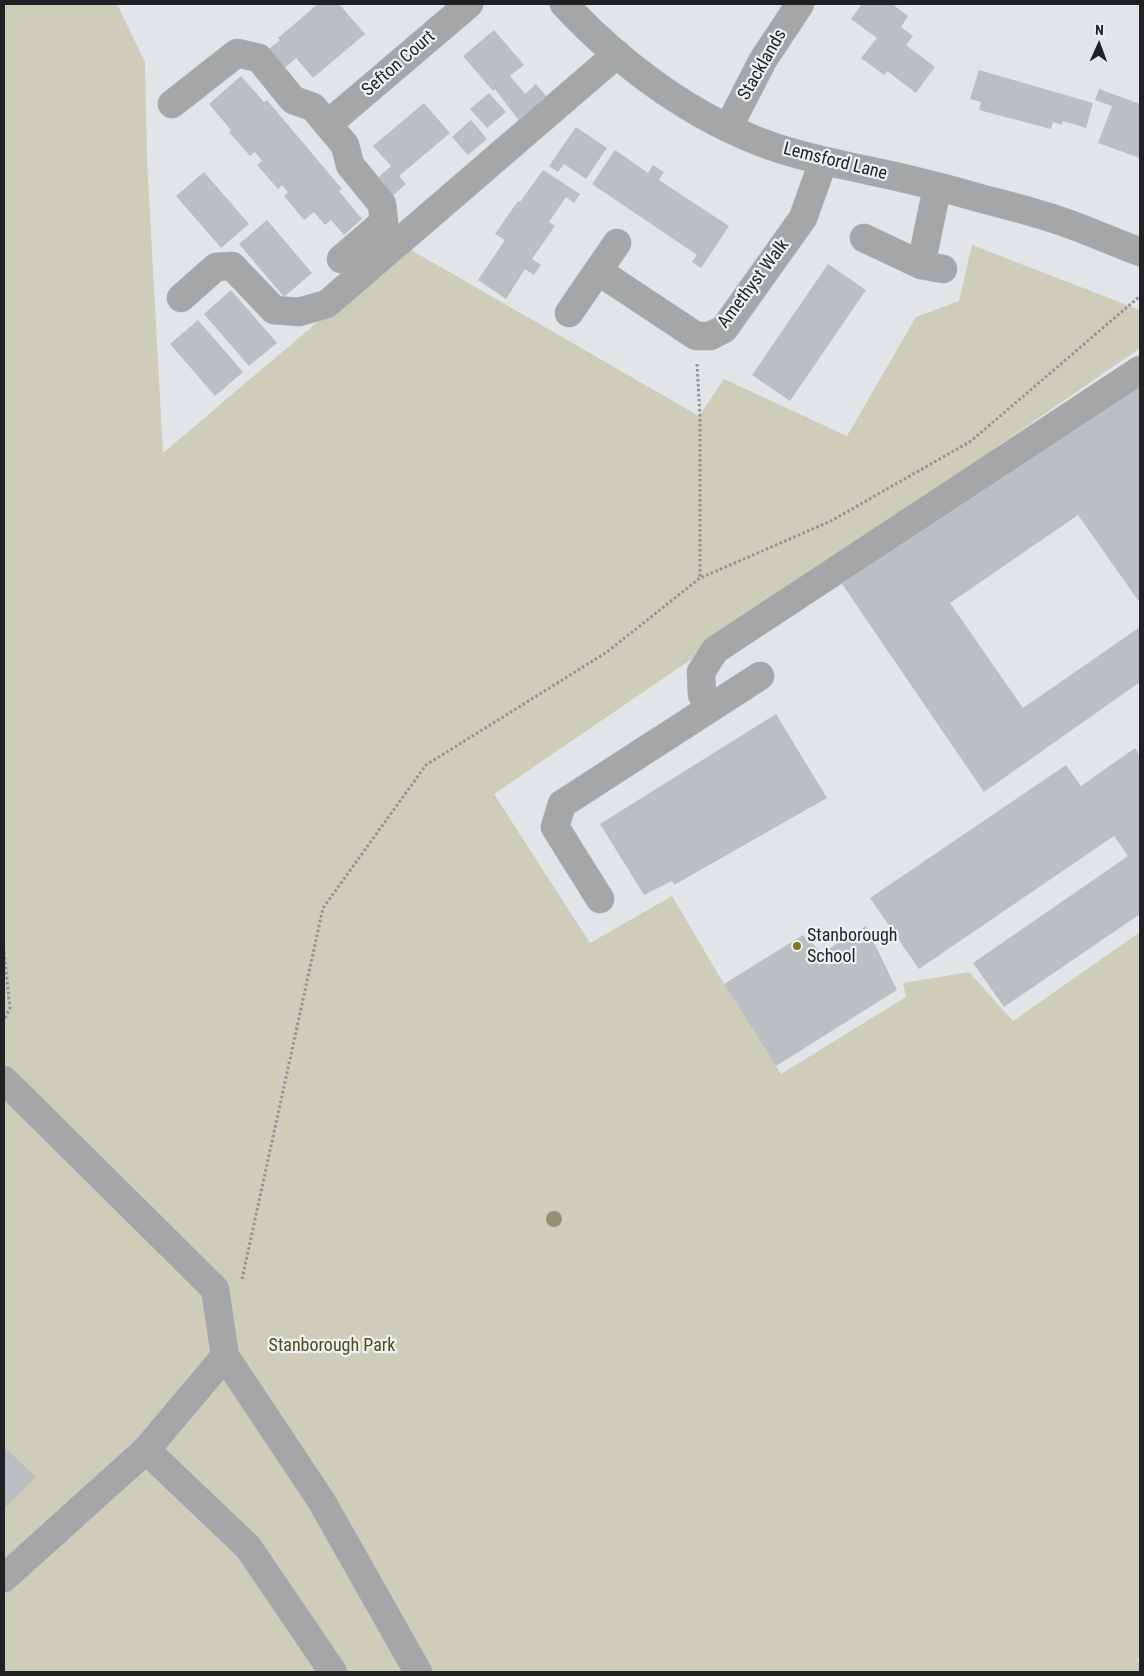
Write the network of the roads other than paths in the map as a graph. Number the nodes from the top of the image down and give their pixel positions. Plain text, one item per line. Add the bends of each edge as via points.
1 (469, 4) edge
2 (564, 4) edge
3 (800, 4) edge
4 (617, 54) junction
5 (172, 104) dead end
6 (328, 124) junction
7 (728, 128) junction
8 (823, 162) junction
9 (937, 188) junction
10 (864, 238) dead end
11 (617, 242) dead end
12 (1140, 252) edge
13 (341, 258) dead end
14 (598, 270) junction
15 (181, 298) dead end
16 (569, 313) dead end
17 (1140, 370) edge
18 (760, 676) dead end
19 (710, 707) junction
20 (600, 899) dead end
21 (4, 1080) edge
22 (225, 1356) junction
23 (146, 1450) junction
24 (4, 1578) edge
25 (333, 1672) edge
26 (418, 1672) edge

1 - 6 street, Sefton Court
2 - 4 street, Lemsford Lane
3 - 7 street, Stacklands via 763,60
4 - 7 street, Lemsford Lane via 679,100
4 - 15 street via 327,304 299,312 274,310 232,266 216,267
5 - 6 street via 237,53 259,58 293,100 313,107
6 - 13 street via 345,144 350,165 382,204 384,222
7 - 8 street, Lemsford Lane via 770,146
8 - 9 street, Lemsford Lane
8 - 14 street, Amethyst Walk via 803,218 724,329 710,336 696,336
9 - 10 street via 932,267
9 - 12 street, Lemsford Lane via 1076,226
11 - 14 street
14 - 16 street
17 - 19 street via 715,650 701,672 702,695
18 - 19 street
19 - 20 street via 562,804 554,827
21 - 22 street via 215,1289
22 - 23 street
22 - 26 street via 322,1502
23 - 24 street
23 - 25 street via 248,1547

